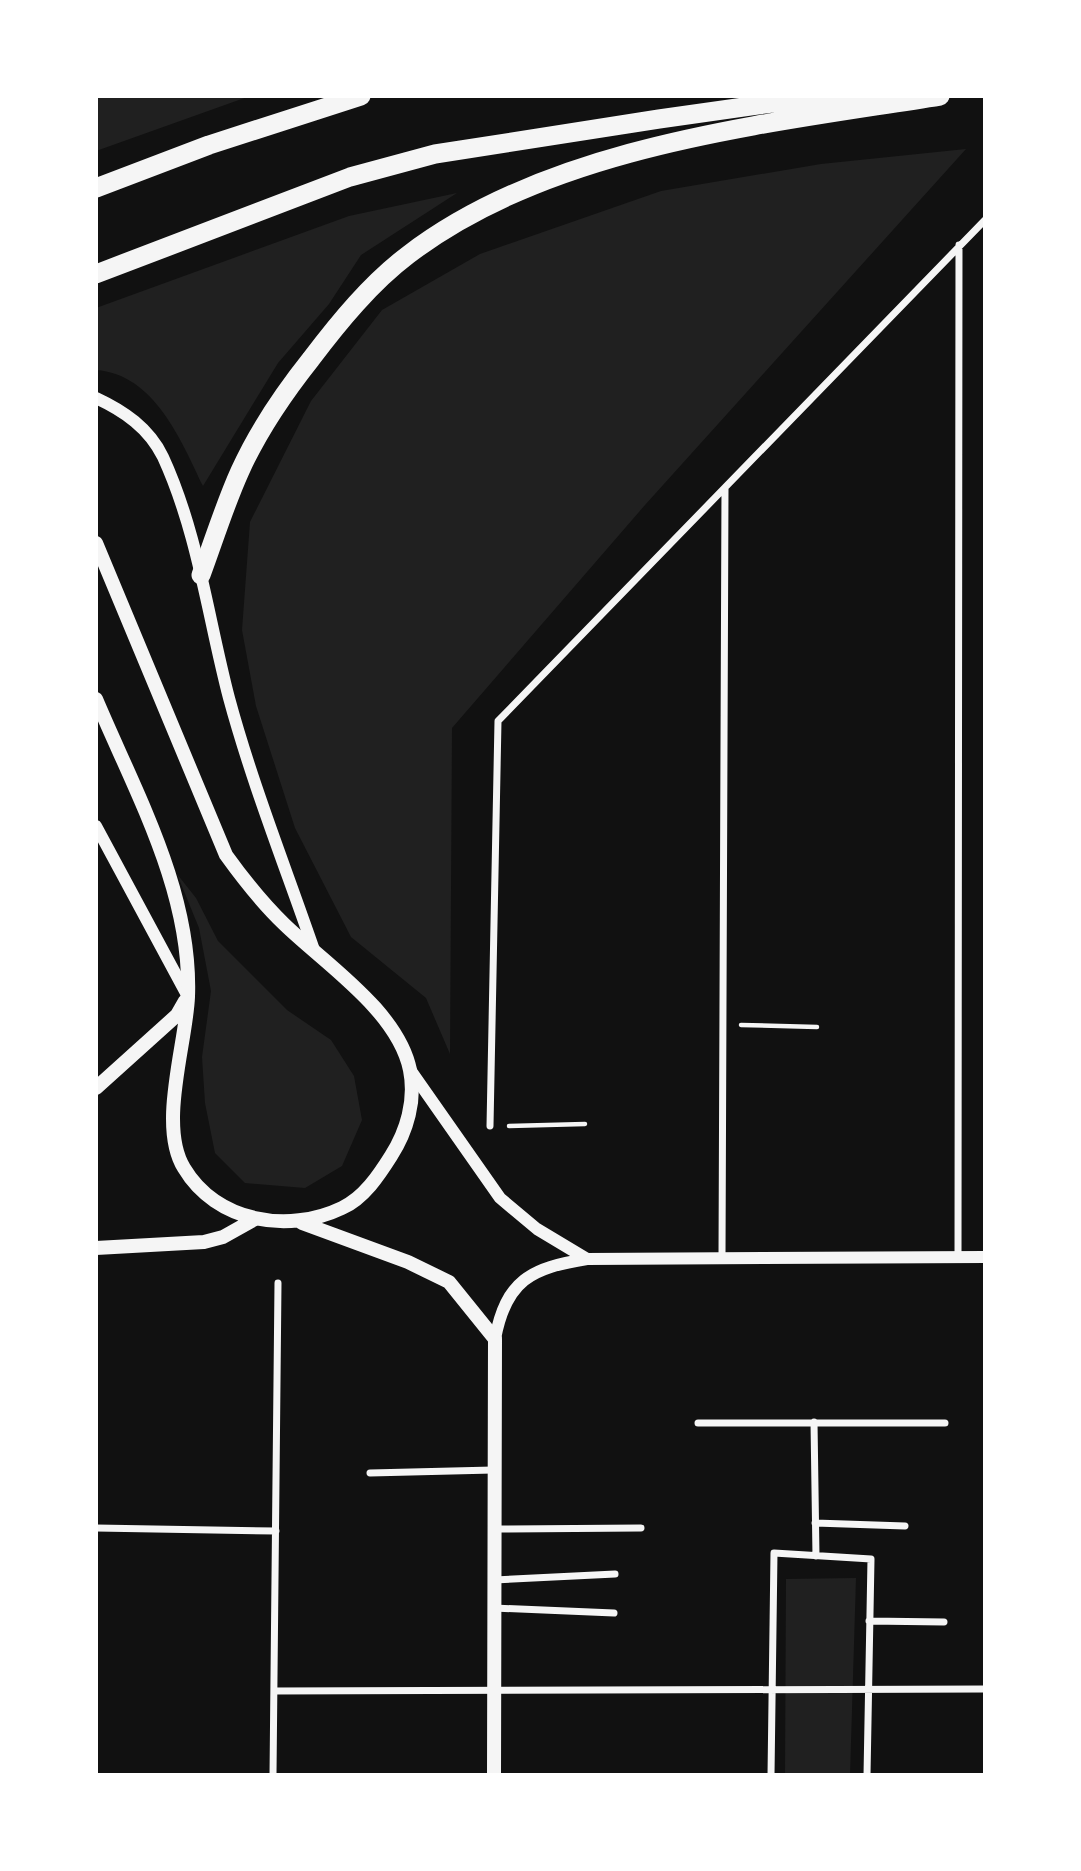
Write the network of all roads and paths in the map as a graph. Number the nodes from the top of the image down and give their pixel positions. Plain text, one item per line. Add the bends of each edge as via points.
1 (361, 96) edge
2 (869, 96) edge
3 (940, 96) edge
4 (96, 188) edge
5 (985, 220) edge
6 (959, 244) junction
7 (96, 274) edge
8 (96, 398) edge
9 (725, 488) junction
10 (96, 543) edge
11 (201, 575) junction
12 (96, 699) edge
13 (96, 826) edge
14 (314, 950) junction
15 (188, 997) junction
16 (722, 1024) junction
17 (817, 1027) dead end
18 (410, 1071) junction
19 (96, 1088) edge
20 (585, 1124) dead end
21 (491, 1126) joint
22 (255, 1219) junction
23 (302, 1223) junction
24 (96, 1248) edge
25 (958, 1257) junction
26 (985, 1257) edge
27 (722, 1258) junction
28 (587, 1259) junction
29 (278, 1283) dead end
30 (495, 1339) junction
31 (814, 1422) junction
32 (698, 1423) dead end
33 (945, 1423) dead end
34 (493, 1470) junction
35 (370, 1473) dead end
36 (815, 1523) junction
37 (905, 1526) dead end
38 (96, 1528) edge
39 (641, 1528) dead end
40 (493, 1529) junction
41 (276, 1531) junction
42 (816, 1556) junction
43 (615, 1574) dead end
44 (493, 1580) junction
45 (494, 1608) junction
46 (614, 1613) dead end
47 (869, 1621) junction
48 (944, 1622) dead end
49 (985, 1689) edge
50 (770, 1690) junction
51 (868, 1690) junction
52 (274, 1691) junction
53 (494, 1692) junction
54 (273, 1775) edge
55 (494, 1775) edge
56 (771, 1775) edge
57 (867, 1775) edge

1 - 4 highway via 209,145
2 - 7 highway via 722,110 435,154 350,177
3 - 11 highway via 636,150 492,204 408,254 332,331 285,392 240,470
5 - 6 street
6 - 9 street
6 - 25 street
8 - 11 street via 131,417 162,455
9 - 16 street
9 - 21 street via 498,720
10 - 14 main road via 226,855 252,891
11 - 14 street via 229,699
12 - 15 main road via 168,871 182,917
13 - 15 street
14 - 18 main road via 378,1011 399,1041
15 - 19 main road via 177,1015
15 - 22 main road via 173,1134 182,1166 206,1196
16 - 17 path
16 - 27 street
18 - 23 main road via 411,1105 404,1136 374,1182 344,1208
18 - 28 street via 499,1198 537,1229
20 - 21 path
22 - 23 main road
22 - 24 main road via 204,1242
23 - 30 main road via 449,1282
25 - 26 street
25 - 27 street
27 - 28 street
28 - 30 street via 555,1264 526,1277 507,1298
29 - 41 street
30 - 34 main road
31 - 32 street
31 - 33 street
31 - 36 street
34 - 35 street
34 - 40 main road
36 - 37 street
36 - 42 street
38 - 41 street
39 - 40 street
40 - 44 main road
41 - 52 street
42 - 47 street via 872,1559
42 - 50 street via 774,1553
43 - 44 street
44 - 45 main road
45 - 46 street
45 - 53 main road
47 - 48 street
47 - 51 street
49 - 51 street
50 - 51 street
50 - 53 street
50 - 56 street
51 - 57 street
52 - 53 street
52 - 54 street
53 - 55 main road

